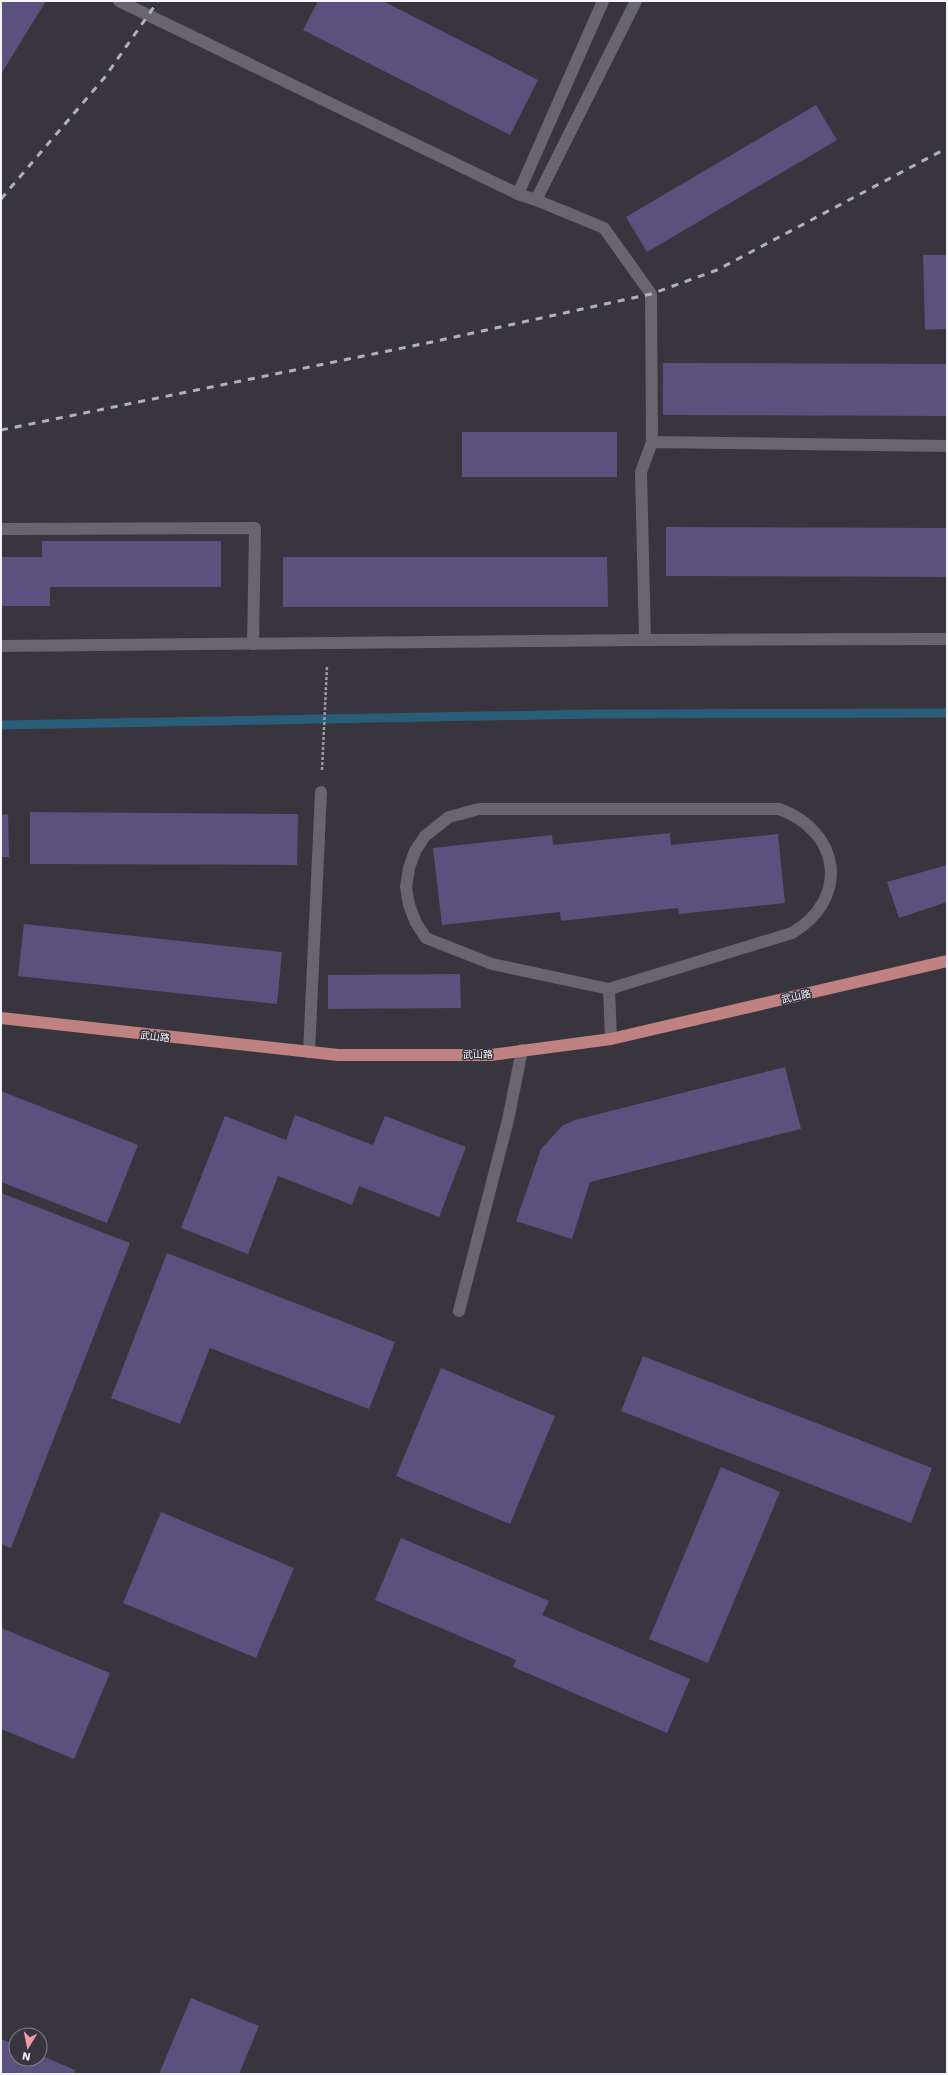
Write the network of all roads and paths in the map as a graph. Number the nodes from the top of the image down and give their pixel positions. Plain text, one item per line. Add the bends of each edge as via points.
1 (119, 1) edge
2 (603, 1) edge
3 (636, 1) edge
4 (518, 194) junction
5 (536, 200) junction
6 (652, 442) junction
7 (947, 446) edge
8 (1, 529) edge
9 (947, 639) edge
10 (645, 640) junction
11 (328, 643) junction
12 (252, 644) junction
13 (1, 646) edge
14 (321, 792) joint
15 (947, 961) edge
16 (609, 989) junction
17 (1, 1018) edge
18 (611, 1039) junction
19 (522, 1050) junction
20 (310, 1052) junction
21 (459, 1311) dead end

1 - 4 street
2 - 4 street
3 - 5 street
4 - 5 street
5 - 6 street via 604,228 652,294
6 - 7 street
6 - 10 street via 641,472
8 - 12 street via 255,528
9 - 10 street
10 - 11 street
11 - 12 street
11 - 14 path
12 - 13 street
14 - 20 street
15 - 18 main road, 武山路
16 - 16 street via 792,933 805,926 824,903 829,890 830,860 817,833 807,822 780,809 479,809 449,817 425,836 415,851 406,887 416,923 426,938 492,964
16 - 18 street
17 - 20 main road, 武山路
18 - 19 main road, 武山路
19 - 20 main road, 武山路 via 491,1055 338,1055
19 - 21 street via 508,1120

